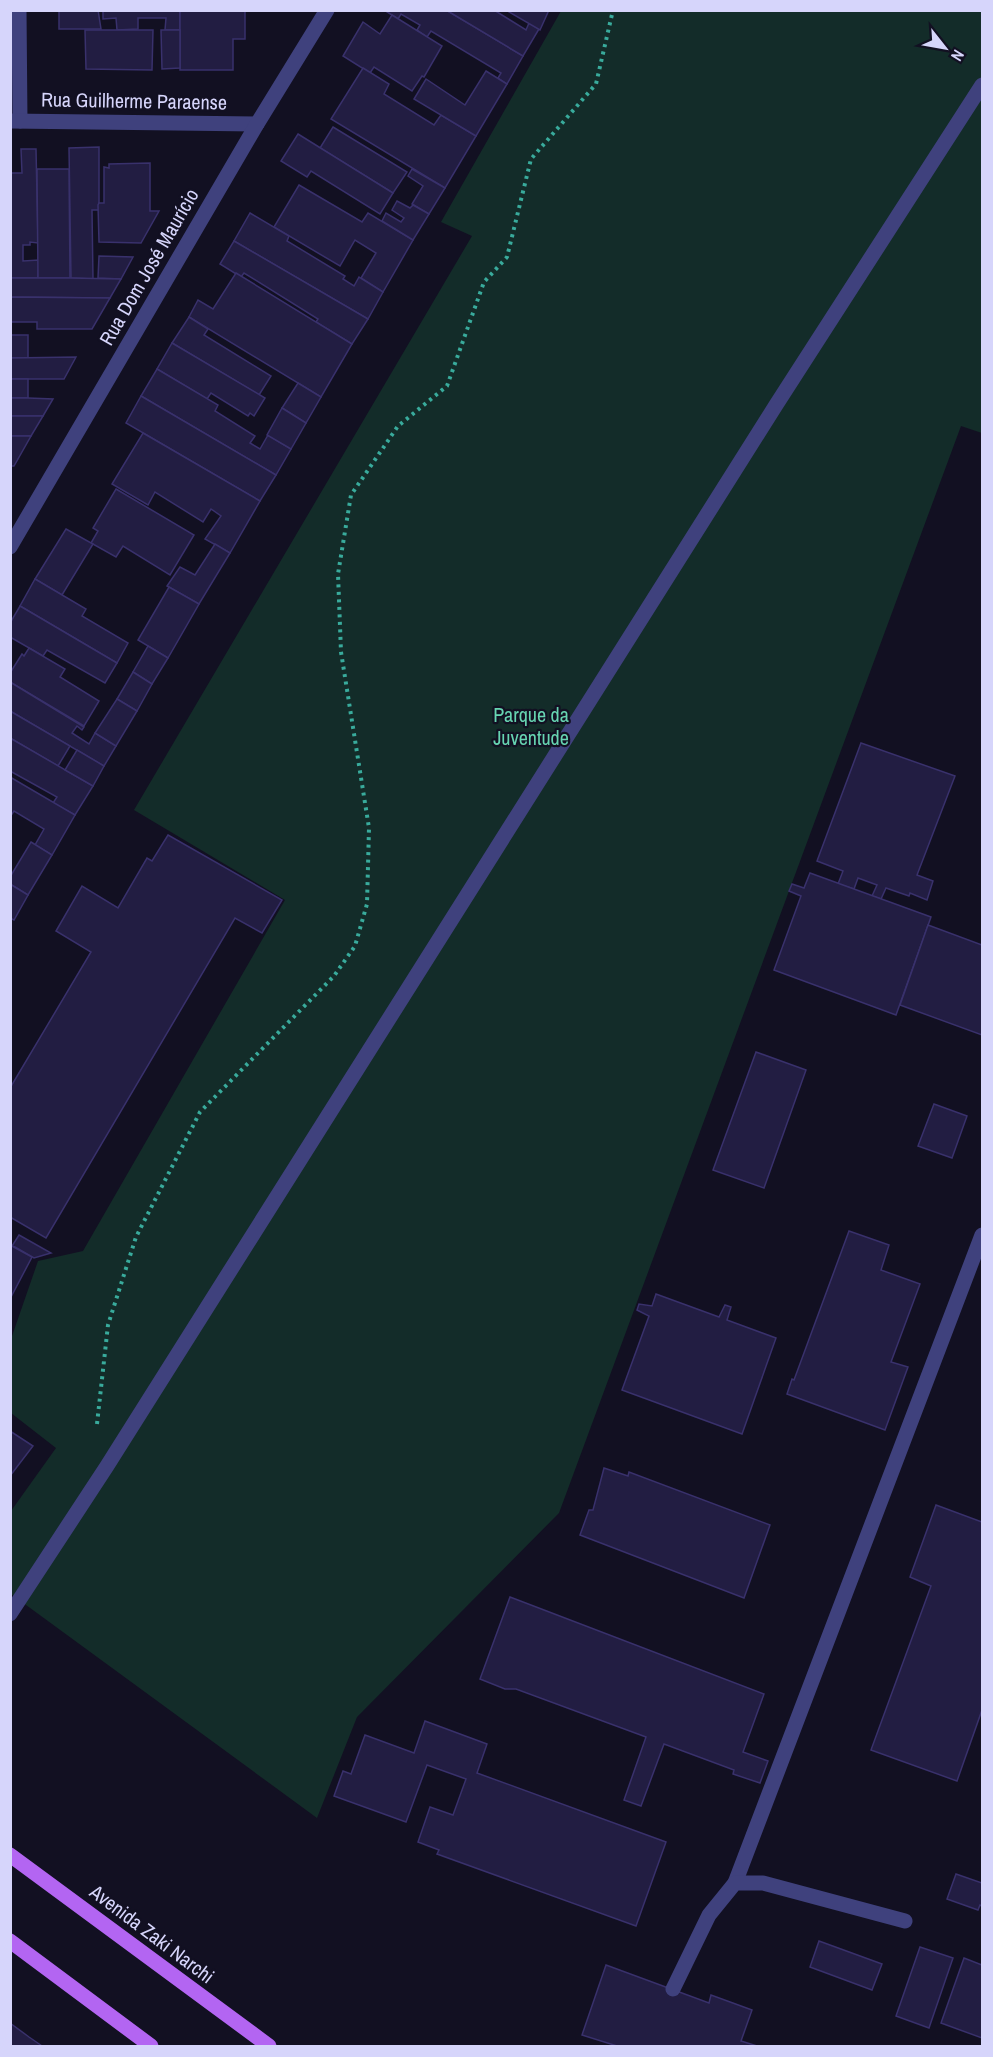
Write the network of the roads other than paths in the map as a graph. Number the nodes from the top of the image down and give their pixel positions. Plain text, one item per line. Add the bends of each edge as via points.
1 (19, 10) edge
2 (327, 10) edge
3 (982, 85) edge
4 (16, 121) edge
5 (257, 124) junction
6 (10, 547) edge
7 (982, 1235) edge
8 (10, 1614) edge
9 (10, 1855) edge
10 (735, 1883) junction
11 (905, 1921) dead end
12 (10, 1941) edge
13 (673, 1989) dead end
14 (151, 2046) edge
15 (269, 2046) edge

1 - 4 street
2 - 5 street, Rua Dom José Maurício
3 - 8 street
4 - 5 street, Rua Guilherme Paraense
5 - 6 street, Rua Dom José Maurício
7 - 10 street
9 - 15 main road, Avenida Zaki Narchi
10 - 11 street via 763,1883
10 - 13 street via 709,1915
12 - 14 main road

